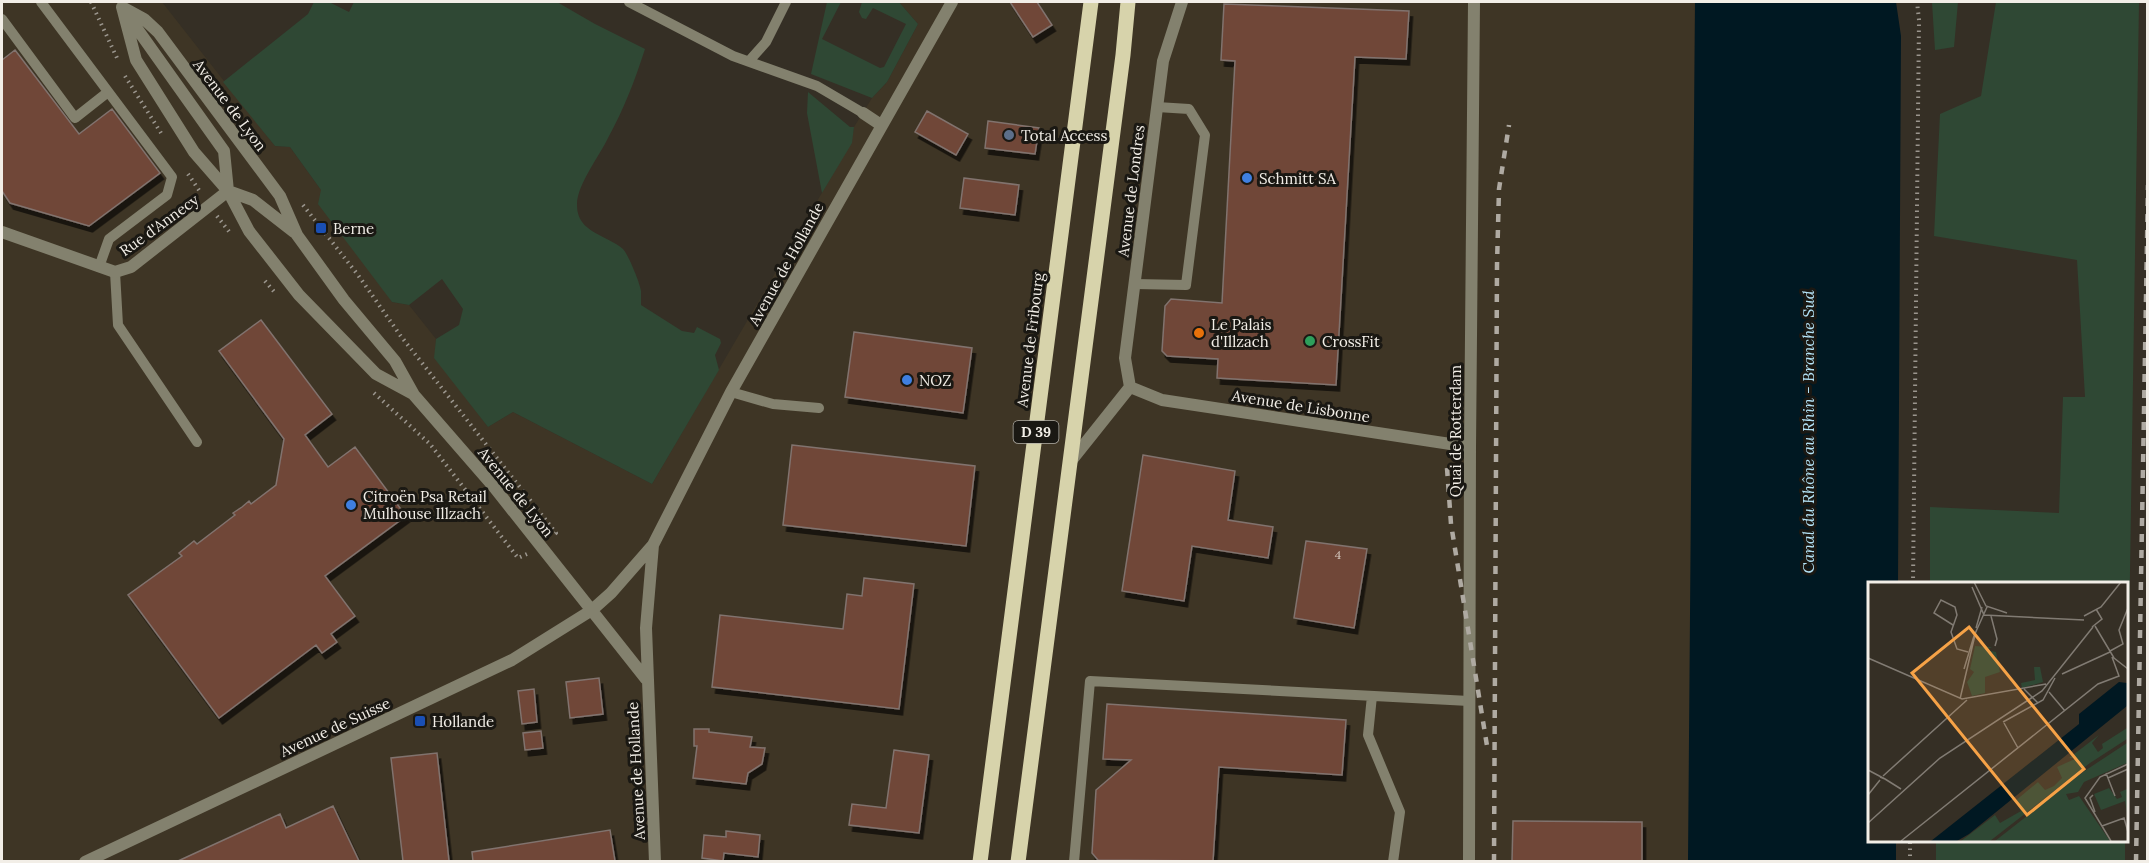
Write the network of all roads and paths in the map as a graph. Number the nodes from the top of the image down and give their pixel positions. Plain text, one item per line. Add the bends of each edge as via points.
1 (41, 2) edge
2 (629, 2) edge
3 (786, 2) edge
4 (952, 2) edge
5 (1091, 2) edge
6 (1128, 2) edge
7 (1182, 2) edge
8 (1474, 2) edge
9 (1917, 2) edge
10 (120, 4) edge
11 (2, 19) edge
12 (749, 61) junction
13 (108, 92) junction
14 (1157, 107) junction
15 (863, 113) joint
16 (881, 126) junction
17 (228, 191) junction
18 (2, 232) edge
19 (297, 235) junction
20 (99, 267) junction
21 (115, 272) junction
22 (1135, 284) junction
23 (1130, 387) junction
24 (730, 392) junction
25 (414, 395) junction
26 (819, 408) dead end
27 (196, 442) dead end
28 (1470, 447) junction
29 (1071, 461) junction
30 (653, 545) junction
31 (1913, 582) edge
32 (592, 610) junction
33 (646, 679) junction
34 (1372, 696) junction
35 (1469, 701) junction
36 (1911, 842) edge
37 (85, 861) edge
38 (655, 861) edge
39 (980, 861) edge
40 (1018, 861) edge
41 (1074, 861) edge
42 (1393, 861) edge
43 (1469, 861) edge
44 (1910, 861) edge

1 - 13 lane
2 - 12 lane
3 - 12 lane via 766,42
4 - 16 street, Avenue de Hollande
5 - 39 main road, Avenue de Fribourg / D 39
6 - 29 main road, D 39
7 - 14 street, Avenue de Londres via 1163,61
8 - 28 street, Quai de Rotterdam
9 - 31 path
10 - 17 street, Avenue de Lyon via 136,60 194,152
10 - 17 street, Avenue de Lyon via 224,151
10 - 19 street, Avenue de Lyon via 158,32 280,196
11 - 13 lane via 75,118
12 - 15 lane via 817,86
13 - 20 lane via 172,177 167,195 109,239
14 - 22 street, Avenue de Londres
14 - 22 lane via 1189,108 1205,135 1186,285
15 - 16 street
16 - 24 street, Avenue de Hollande
17 - 19 street, Avenue de Lyon via 253,200
17 - 21 street, Rue d'Annecy via 131,267
17 - 25 street, Avenue de Lyon via 249,231 299,295 376,374
18 - 20 street, Rue d'Annecy
19 - 25 street, Avenue de Lyon via 395,361
20 - 21 street, Rue d'Annecy
21 - 27 lane via 118,325
22 - 23 street, Avenue de Londres via 1125,358
23 - 28 street, Avenue de Lisbonne via 1162,400
23 - 29 street
24 - 26 lane via 772,404
24 - 30 street, Avenue de Hollande
25 - 32 street, Avenue de Lyon
28 - 35 street, Quai de Rotterdam
29 - 40 main road, D 39
30 - 32 street, Avenue de Hollande
30 - 33 street, Avenue de Hollande
32 - 33 street
32 - 37 street, Avenue de Suisse via 512,660
33 - 38 street, Avenue de Hollande
34 - 35 lane
34 - 41 lane via 1090,681
34 - 42 lane via 1368,735 1400,812
35 - 43 street, Quai de Rotterdam
36 - 44 path

